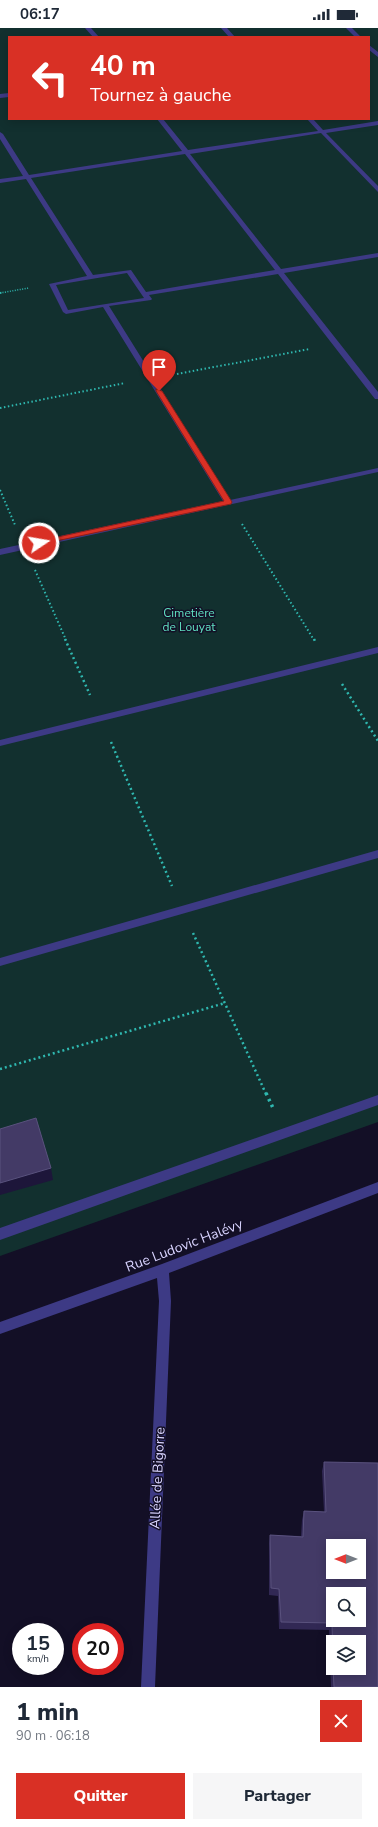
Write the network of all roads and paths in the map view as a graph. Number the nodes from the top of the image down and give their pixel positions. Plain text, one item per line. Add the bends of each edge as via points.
1 (88, 28) edge
2 (224, 28) edge
3 (349, 28) edge
4 (95, 36) edge
5 (231, 36) edge
6 (357, 36) edge
7 (370, 45) edge
8 (378, 55) edge
9 (161, 120) edge
10 (311, 120) edge
11 (378, 123) edge
12 (322, 132) junction
13 (0, 134) edge
14 (187, 153) junction
15 (26, 177) junction
16 (0, 181) edge
17 (378, 190) edge
18 (378, 255) edge
19 (279, 272) junction
20 (91, 277) junction
21 (52, 284) junction
22 (0, 293) edge
23 (144, 294) junction
24 (105, 305) junction
25 (378, 397) edge
26 (378, 470) edge
27 (0, 490) edge
28 (228, 502) junction
29 (25, 546) junction
30 (0, 552) edge
31 (378, 650) edge
32 (328, 662) junction
33 (100, 718) junction
34 (378, 742) edge
35 (0, 743) edge
36 (378, 854) edge
37 (183, 910) junction
38 (0, 962) edge
39 (225, 1003) junction
40 (0, 1069) edge
41 (378, 1100) edge
42 (284, 1133) junction
43 (378, 1186) edge
44 (0, 1234) edge
45 (162, 1270) junction
46 (0, 1328) edge
47 (148, 1687) edge

1 - 4 street
2 - 5 street
3 - 6 street
7 - 8 street
9 - 14 street
10 - 12 street
11 - 12 street
12 - 14 street
12 - 17 street
13 - 15 street
14 - 15 street
14 - 19 street
15 - 16 street
15 - 20 street
18 - 19 street
19 - 23 street
19 - 25 street
20 - 21 street
20 - 23 street via 129,271
21 - 22 path
21 - 24 street via 66,312
23 - 24 street via 149,299
24 - 28 street
26 - 28 street
27 - 29 path
28 - 29 street
28 - 32 path
29 - 30 street
29 - 33 path
31 - 32 street
32 - 33 street
32 - 34 path
33 - 35 street
33 - 37 path
36 - 37 street
37 - 38 street
37 - 39 path
39 - 40 path
39 - 42 path
41 - 42 street
42 - 44 street
43 - 45 street, Rue Ludovic Halévy
45 - 46 street, Rue Ludovic Halévy
45 - 47 street, Allée de Bigorre via 165,1301

